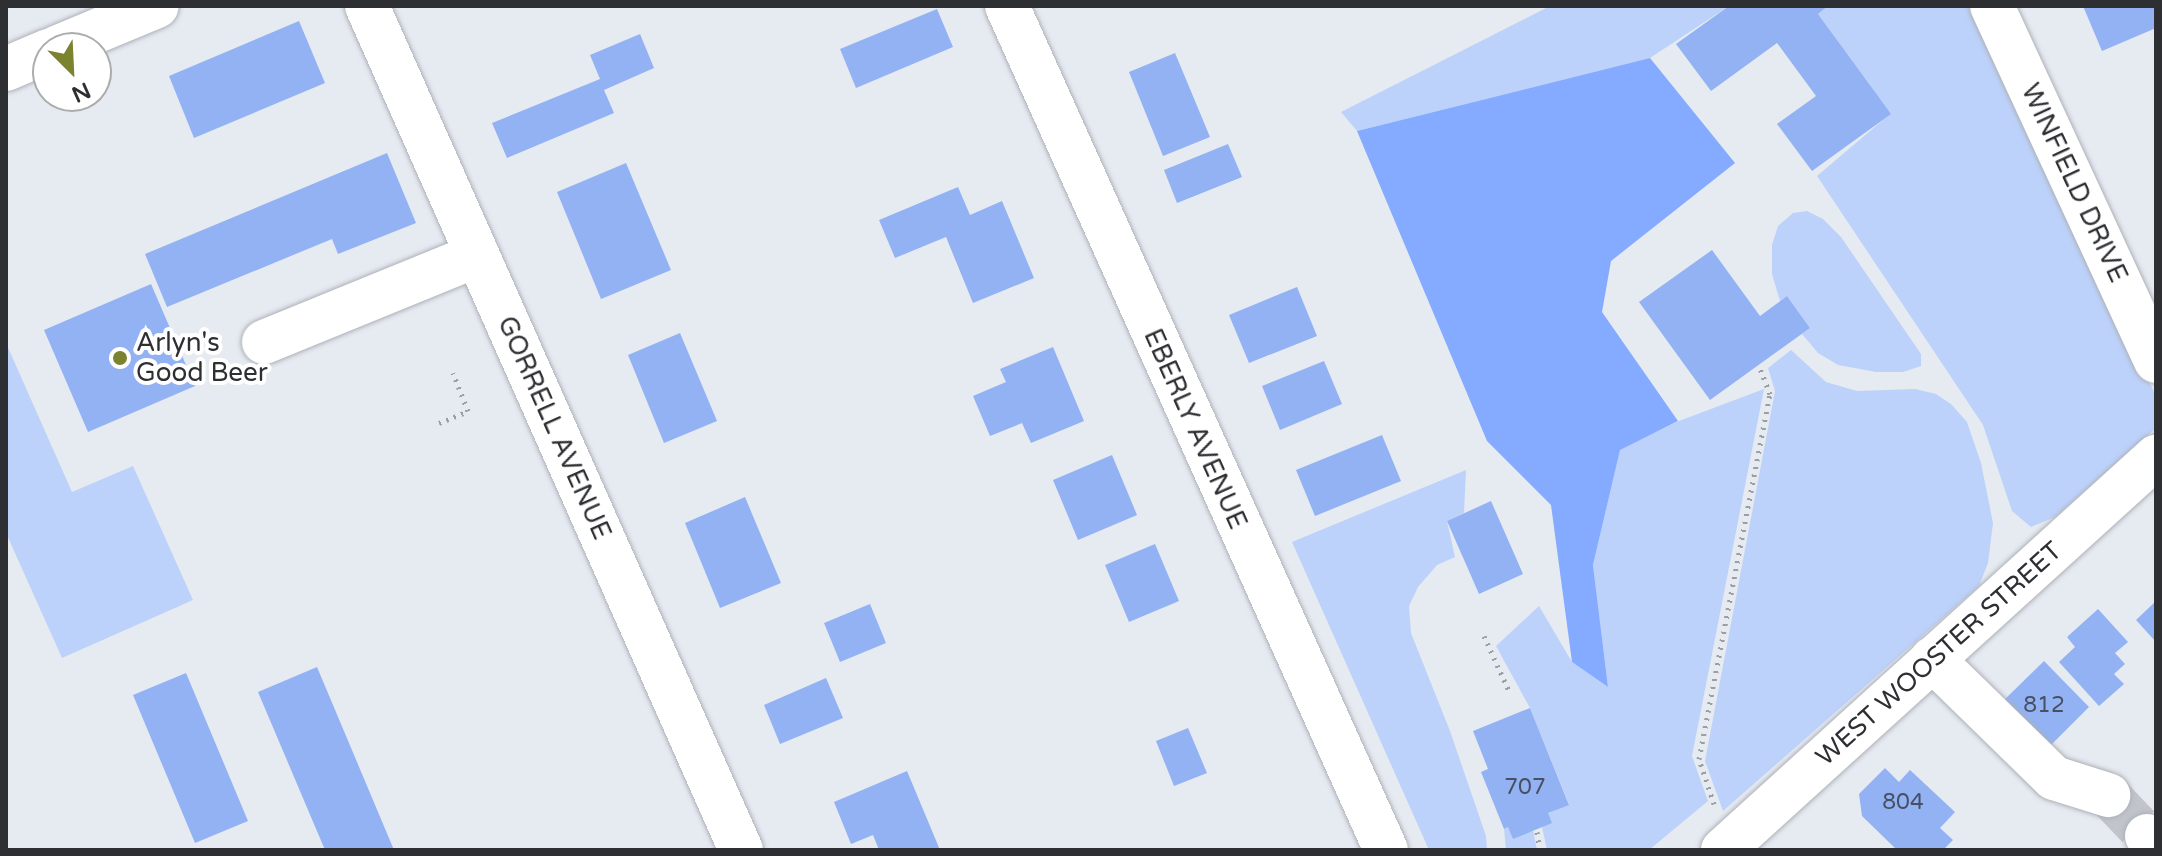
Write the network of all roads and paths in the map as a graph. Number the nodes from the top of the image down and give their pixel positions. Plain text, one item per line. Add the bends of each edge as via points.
1 (157, 6) edge
2 (367, 6) edge
3 (1007, 6) edge
4 (1992, 6) edge
5 (94, 32) edge
6 (32, 58) edge
7 (6, 69) edge
8 (477, 255) junction
9 (264, 342) dead end
10 (2156, 361) edge
11 (1759, 365) dead end
12 (453, 373) dead end
13 (439, 423) dead end
14 (2156, 457) edge
15 (1484, 636) dead end
16 (1932, 659) junction
17 (1510, 693) dead end
18 (2108, 795) tunnel mouth
19 (1537, 832) dead end
20 (1738, 834) edge
21 (741, 850) edge
22 (1386, 850) edge
23 (1540, 850) edge

1 - 5 street
2 - 8 street, GORRELL AVENUE
3 - 22 street, EBERLY AVENUE
4 - 10 street, WINFIELD DRIVE
6 - 7 street
8 - 9 street
8 - 21 street, GORRELL AVENUE
11 - 20 path via 1770,394 1699,759
12 - 13 path via 468,411
14 - 16 street, WEST WOOSTER STREET
15 - 17 path
16 - 18 street via 2054,778
16 - 20 street, WEST WOOSTER STREET
19 - 23 path

